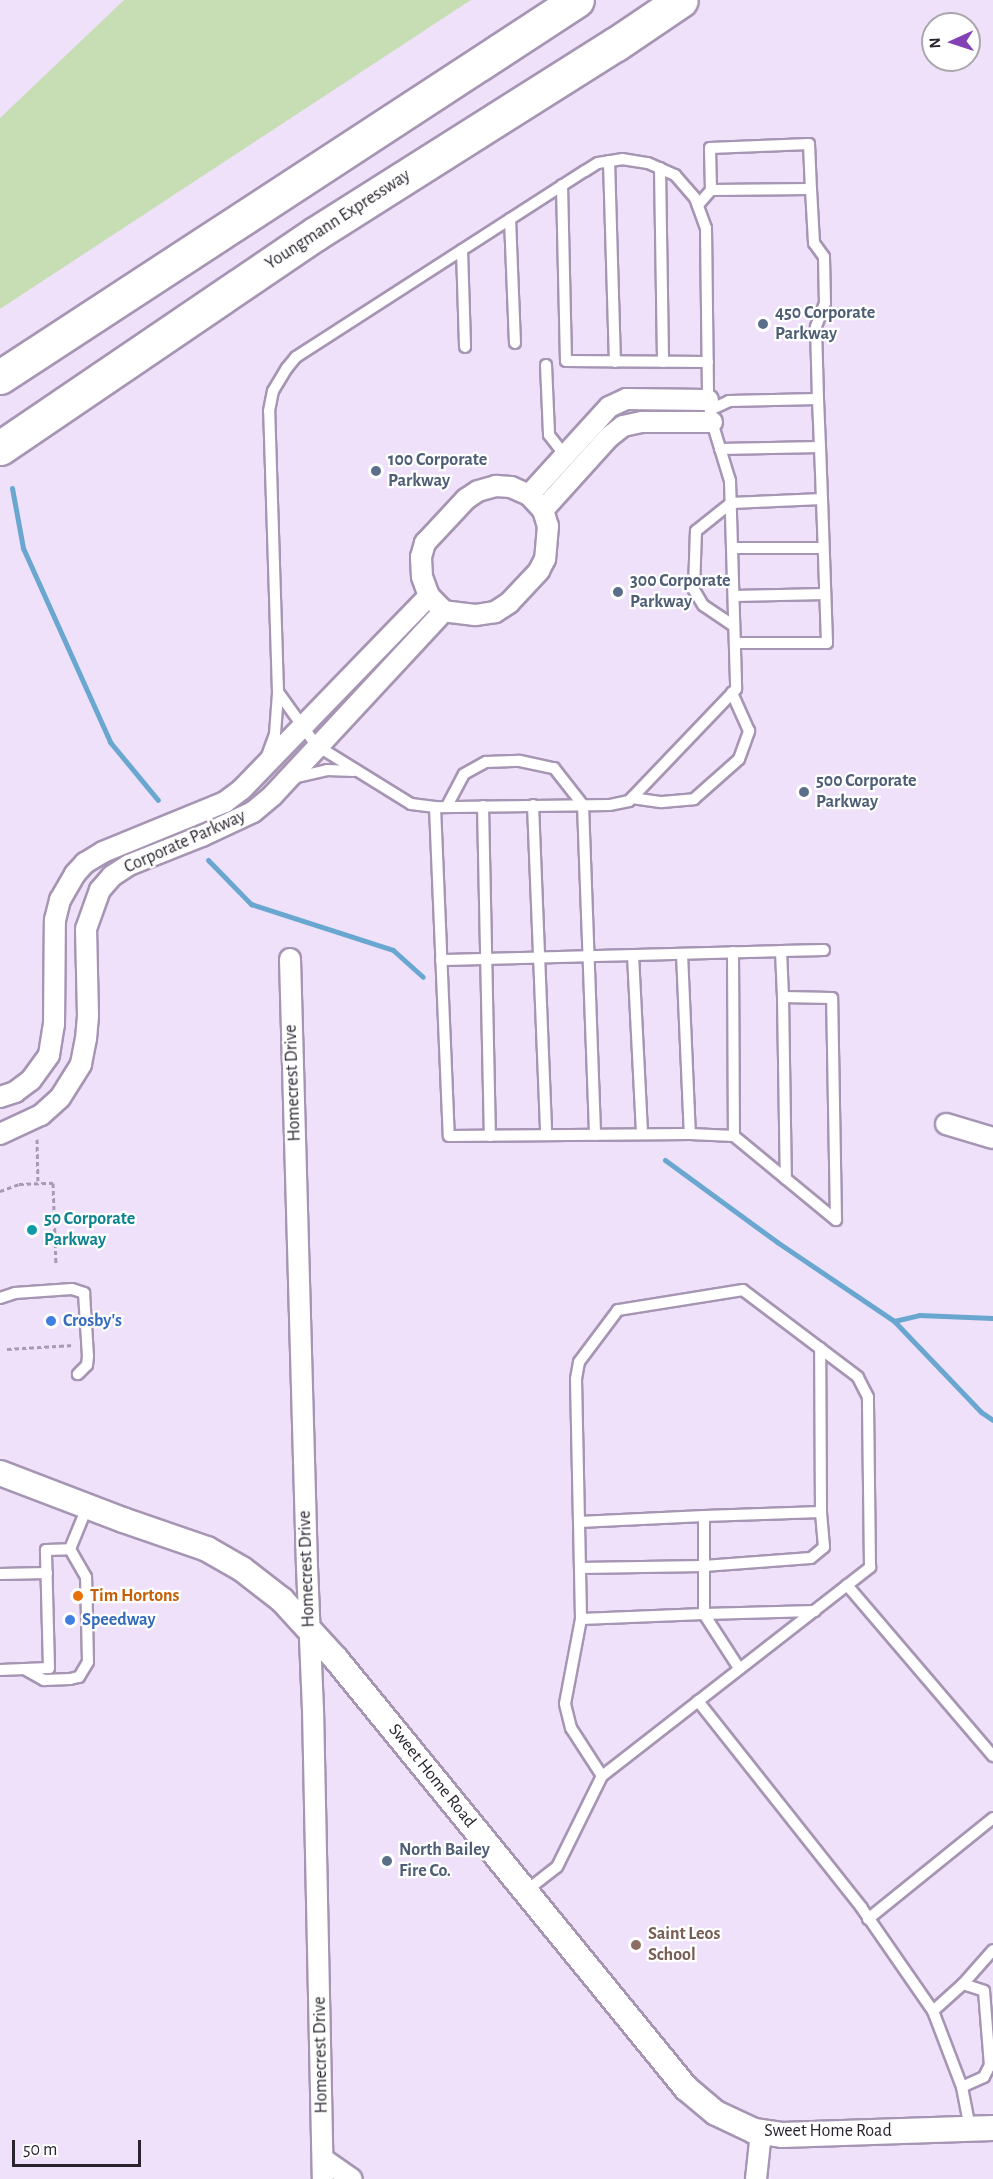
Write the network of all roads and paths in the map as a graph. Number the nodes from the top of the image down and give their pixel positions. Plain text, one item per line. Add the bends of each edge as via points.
1 (577, 0) edge
2 (681, 0) edge
3 (609, 161) junction
4 (660, 168) junction
5 (562, 185) junction
6 (811, 189) junction
7 (711, 190) junction
8 (698, 204) junction
9 (510, 219) junction
10 (462, 249) junction
11 (515, 343) dead end
12 (465, 347) dead end
13 (615, 362) junction
14 (663, 362) junction
15 (708, 362) junction
16 (546, 365) dead end
17 (0, 377) edge
18 (818, 399) junction
19 (710, 411) junction
20 (820, 447) junction
21 (0, 448) edge
22 (720, 449) junction
23 (564, 456) junction
24 (580, 469) junction
25 (530, 495) junction
26 (822, 499) junction
27 (731, 503) junction
28 (543, 510) junction
29 (732, 548) junction
30 (823, 548) junction
31 (825, 594) junction
32 (429, 596) junction
33 (734, 596) junction
34 (444, 611) junction
35 (734, 626) junction
36 (735, 643) junction
37 (278, 692) junction
38 (732, 693) junction
39 (301, 727) junction
40 (316, 745) junction
41 (259, 772) junction
42 (358, 772) junction
43 (283, 784) junction
44 (632, 798) junction
45 (533, 805) junction
46 (583, 805) junction
47 (447, 806) junction
48 (483, 806) junction
49 (435, 807) junction
50 (164, 826) junction
51 (171, 848) junction
52 (824, 950) dead end
53 (781, 951) junction
54 (733, 952) junction
55 (682, 954) junction
56 (633, 955) junction
57 (587, 956) junction
58 (538, 958) junction
59 (290, 959) dead end
60 (487, 959) junction
61 (441, 960) junction
62 (783, 997) junction
63 (0, 1097) edge
64 (946, 1124) dead end
65 (0, 1134) edge
66 (642, 1134) junction
67 (690, 1134) junction
68 (546, 1135) junction
69 (596, 1135) junction
70 (490, 1136) junction
71 (734, 1136) junction
72 (993, 1138) edge
73 (37, 1139) dead end
74 (786, 1179) junction
75 (38, 1183) junction
76 (0, 1191) edge
77 (56, 1265) dead end
78 (0, 1298) edge
79 (81, 1345) dead end
80 (820, 1348) junction
81 (7, 1349) dead end
82 (78, 1374) dead end
83 (0, 1473) edge
84 (88, 1505) junction
85 (821, 1512) junction
86 (704, 1516) junction
87 (579, 1522) junction
88 (70, 1550) junction
89 (704, 1566) junction
90 (580, 1568) junction
91 (47, 1573) junction
92 (0, 1574) edge
93 (847, 1585) junction
94 (815, 1611) junction
95 (704, 1614) junction
96 (581, 1618) junction
97 (310, 1628) junction
98 (739, 1668) junction
99 (24, 1669) junction
100 (0, 1670) edge
101 (698, 1701) junction
102 (993, 1756) edge
103 (602, 1776) junction
104 (993, 1818) edge
105 (526, 1891) junction
106 (868, 1919) junction
107 (993, 1950) edge
108 (963, 1983) junction
109 (933, 2011) junction
110 (962, 2087) junction
111 (982, 2128) edge
112 (760, 2132) junction
113 (323, 2159) junction
114 (323, 2179) edge
115 (352, 2179) edge
116 (756, 2179) edge

1 - 17 highway
2 - 21 highway, Youngmann Expressway via 315,234
3 - 4 lane via 622,159
3 - 5 lane via 598,163
3 - 13 lane
4 - 8 lane via 675,175
4 - 14 lane
5 - 9 lane
5 - 13 lane via 566,361
6 - 7 lane
6 - 7 lane via 809,144 710,148
6 - 18 lane via 814,243 824,258 825,303 816,327
7 - 8 lane
8 - 15 lane via 706,228
9 - 10 lane
9 - 11 lane
10 - 12 lane
10 - 37 lane via 296,357 273,391 269,411
13 - 14 lane
14 - 15 lane
15 - 19 lane
16 - 23 lane via 549,435
18 - 19 lane via 729,401
18 - 20 lane
19 - 22 lane
19 - 23 street via 626,399 609,407
19 - 24 street via 623,426
20 - 22 lane
20 - 26 lane
22 - 27 lane via 730,481
23 - 24 lane
23 - 25 street
24 - 28 street
25 - 28 street
25 - 32 street via 511,486 496,486 466,499 425,543 422,577
26 - 27 lane
26 - 30 lane
27 - 29 lane
27 - 35 lane via 696,531 694,590 703,605
28 - 34 street via 548,526 545,559 509,603 495,612 475,615
29 - 30 lane
29 - 33 lane
30 - 31 lane
31 - 33 lane
31 - 36 lane via 826,643
32 - 34 street
32 - 39 street, Corporate Parkway
33 - 35 lane
34 - 40 street, Corporate Parkway
35 - 36 lane
36 - 38 lane via 736,689
37 - 39 lane
37 - 41 lane via 275,734
38 - 44 lane
38 - 44 lane via 749,731 739,759 694,799 662,802
39 - 40 lane
39 - 41 street, Corporate Parkway
40 - 42 lane
40 - 43 street, Corporate Parkway
41 - 50 street, Corporate Parkway via 225,802
42 - 43 lane via 327,770
42 - 49 lane via 411,804
43 - 51 street, Corporate Parkway via 253,812
44 - 46 lane via 610,805
45 - 46 lane
45 - 48 lane
45 - 58 lane
46 - 47 lane via 554,768 520,761 486,762 464,774
46 - 57 lane
47 - 48 lane
47 - 49 lane
48 - 60 lane
49 - 61 lane
50 - 51 street
50 - 63 street, Corporate Parkway via 85,863 66,887 55,920 54,1025 49,1055 31,1080
51 - 65 street, Corporate Parkway via 129,865 100,890 86,929 87,1016 81,1064 60,1098 41,1115
52 - 53 lane
53 - 54 lane
53 - 62 lane
54 - 55 lane
54 - 71 lane
55 - 56 lane
55 - 67 lane
56 - 57 lane
56 - 66 lane
57 - 58 lane
57 - 69 lane
58 - 60 lane
58 - 68 lane
59 - 97 street, Homecrest Drive
60 - 61 lane
60 - 70 lane
61 - 70 lane via 448,1136
62 - 74 lane
62 - 74 lane via 832,998 836,1220
64 - 72 street
66 - 67 lane
66 - 69 lane
67 - 71 lane
68 - 69 lane
68 - 70 lane
71 - 74 lane
73 - 75 path
75 - 76 path
75 - 77 path via 53,1183
78 - 82 lane via 15,1293 79,1289 84,1293 88,1356 87,1365
79 - 81 path
80 - 85 lane
80 - 87 lane via 743,1290 618,1310 579,1362
80 - 93 lane via 858,1377 868,1397 870,1567
83 - 84 street, Sweet Home Road
84 - 88 lane
84 - 97 street, Sweet Home Road via 220,1555 258,1580
85 - 86 lane
85 - 89 lane via 824,1547 810,1558
86 - 87 lane
86 - 89 lane
87 - 90 lane
88 - 91 lane via 46,1550
88 - 99 lane via 86,1577 88,1662 79,1677 70,1679 44,1680
89 - 90 lane
89 - 95 lane
90 - 96 lane
91 - 92 lane
91 - 99 lane via 49,1668
93 - 94 lane
93 - 102 lane
94 - 95 lane
94 - 98 lane
95 - 96 lane
95 - 98 lane
96 - 103 lane via 565,1704 571,1728
97 - 105 street, Sweet Home Road
97 - 113 street, Homecrest Drive
98 - 101 lane
99 - 100 lane
101 - 103 lane
101 - 106 lane
103 - 105 lane via 557,1867
104 - 106 lane
105 - 112 street, Sweet Home Road via 686,2088 716,2113
106 - 109 lane
107 - 108 lane
108 - 109 lane
108 - 110 lane via 984,1991 990,2065 984,2077
109 - 110 lane
110 - 111 lane
111 - 112 street, Sweet Home Road via 782,2135
112 - 116 street
113 - 114 street, Homecrest Drive
113 - 115 street

